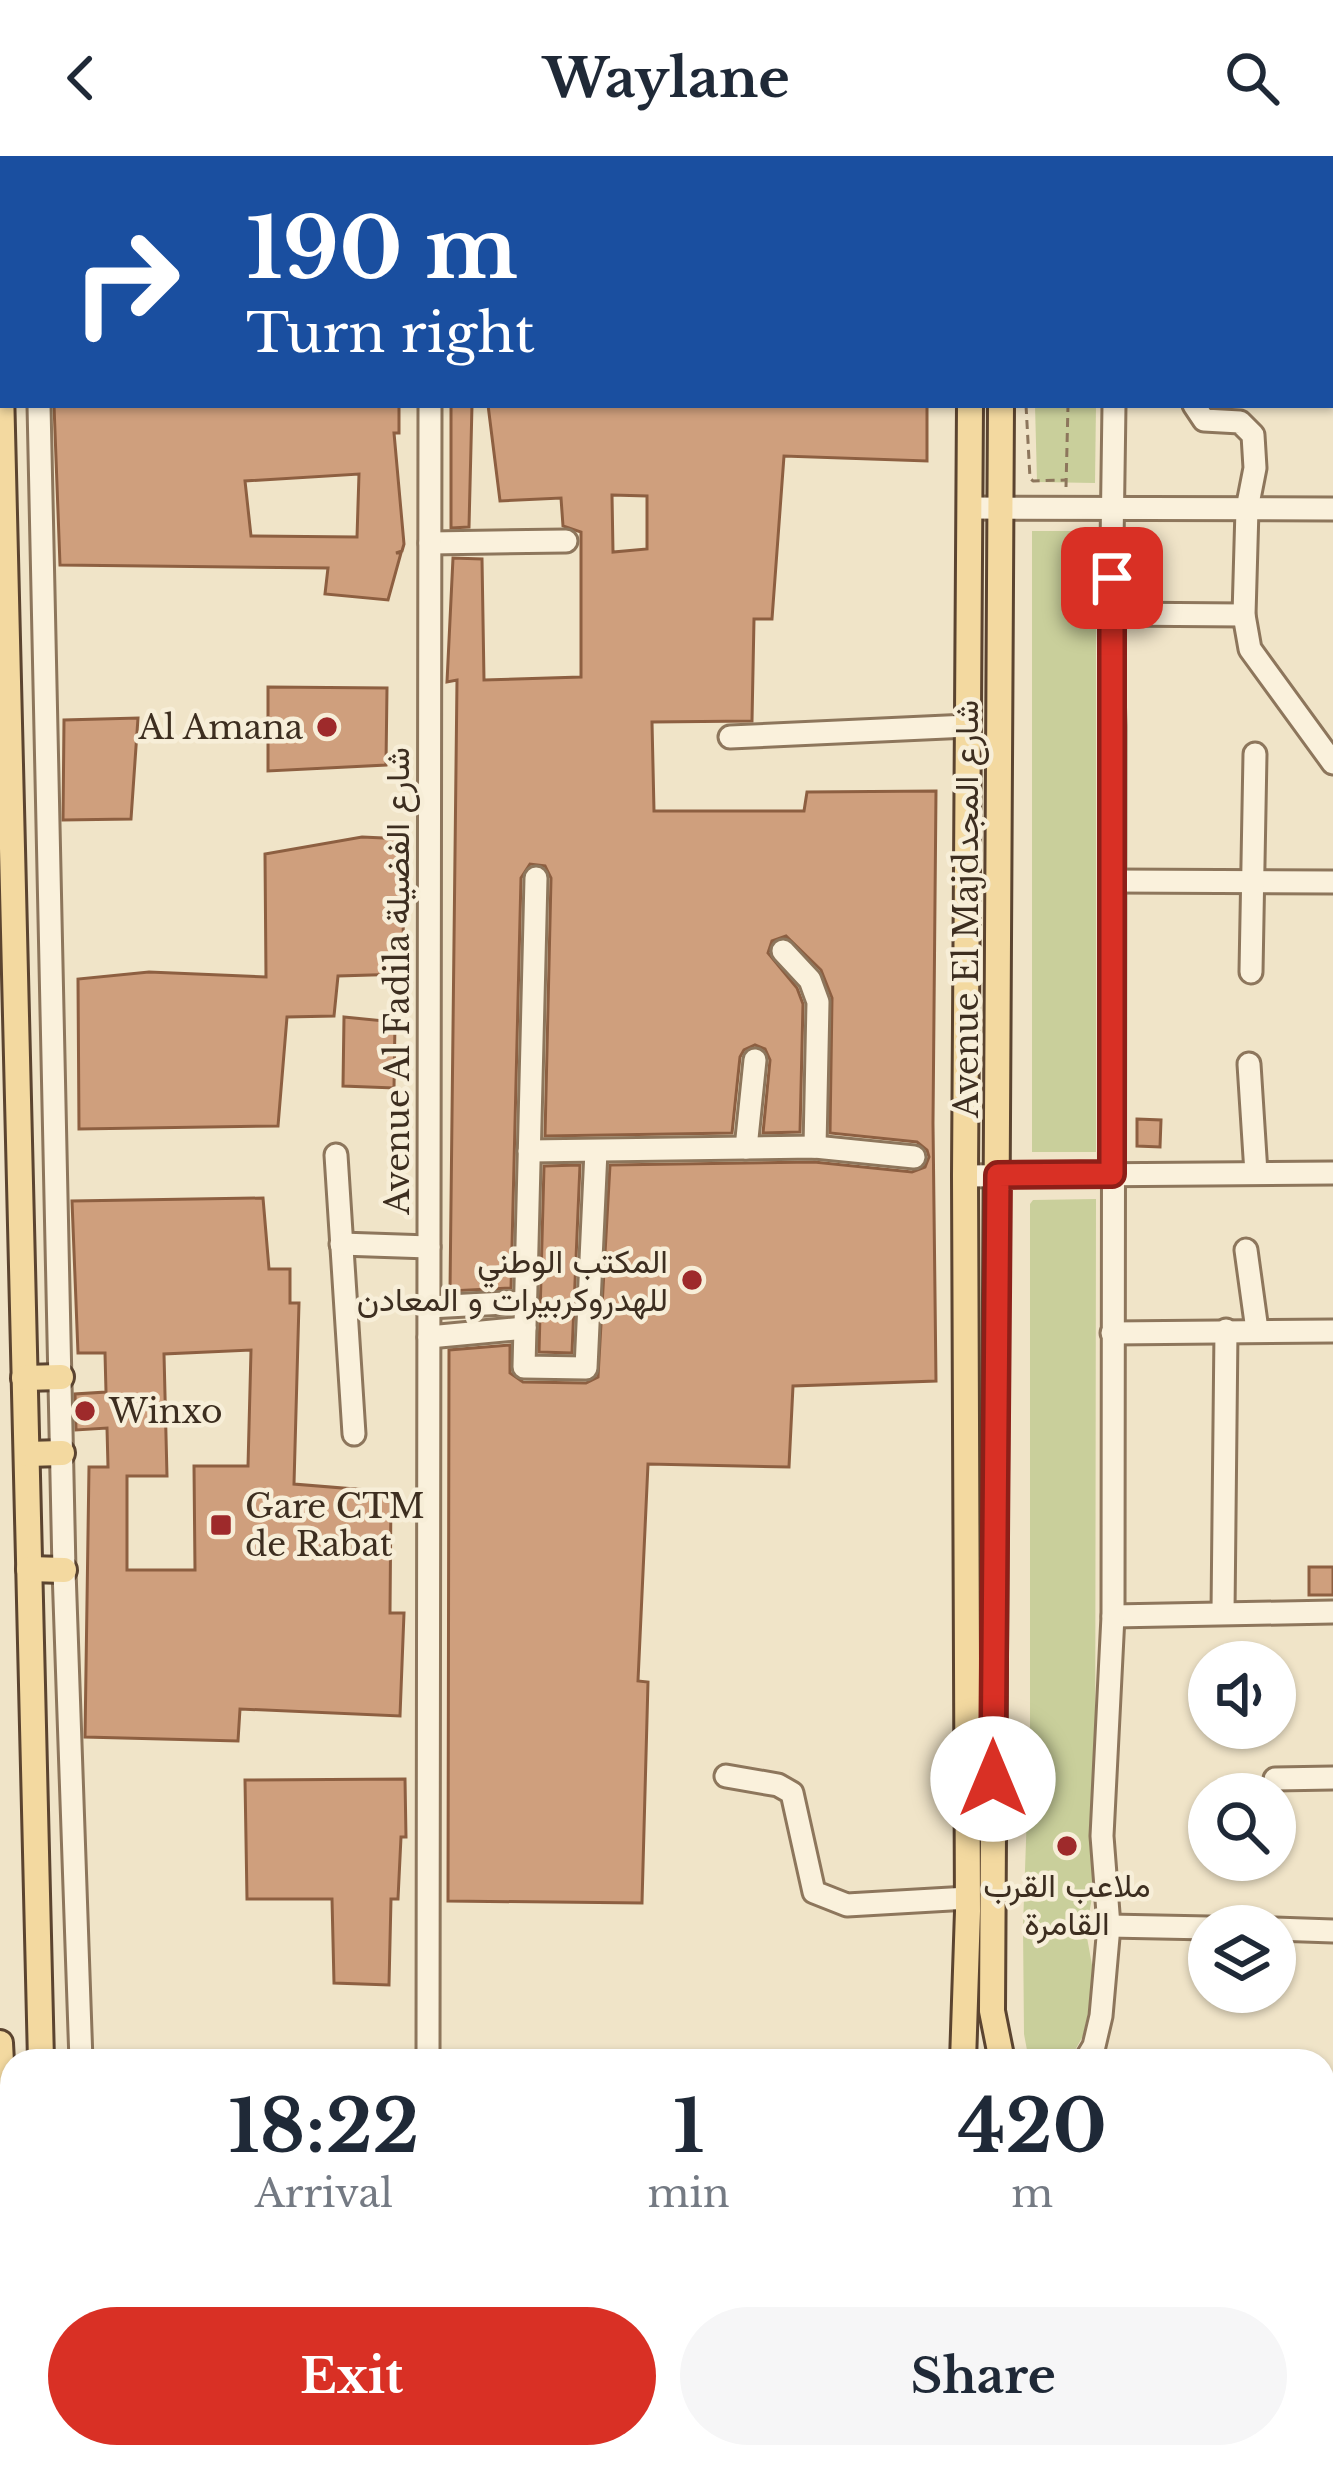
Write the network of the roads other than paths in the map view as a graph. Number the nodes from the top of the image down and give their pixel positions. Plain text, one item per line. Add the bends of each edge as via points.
1 (1, 408) edge
2 (38, 408) edge
3 (430, 408) edge
4 (970, 408) edge
5 (1001, 408) edge
6 (1114, 408) edge
7 (1196, 408) edge
8 (1114, 506) junction
9 (969, 508) junction
10 (1000, 508) junction
11 (1246, 509) junction
12 (1333, 509) edge
13 (566, 541) dead end
14 (430, 543) junction
15 (1111, 614) junction
16 (1244, 615) junction
17 (968, 726) junction
18 (730, 737) dead end
19 (1255, 754) dead end
20 (1333, 763) edge
21 (536, 878) dead end
22 (1253, 879) junction
23 (1113, 880) junction
24 (1333, 882) edge
25 (783, 951) dead end
26 (1251, 972) dead end
27 (755, 1060) dead end
28 (1249, 1064) dead end
29 (815, 1147) junction
30 (746, 1148) junction
31 (530, 1151) junction
32 (596, 1151) junction
33 (336, 1154) dead end
34 (914, 1156) dead end
35 (1256, 1173) junction
36 (1333, 1173) edge
37 (1112, 1174) junction
38 (998, 1175) junction
39 (965, 1176) junction
40 (341, 1244) junction
41 (429, 1247) junction
42 (1246, 1250) dead end
43 (526, 1302) junction
44 (429, 1307) junction
45 (525, 1328) junction
46 (1226, 1330) junction
47 (1257, 1330) junction
48 (1333, 1331) edge
49 (1112, 1333) junction
50 (429, 1336) junction
51 (61, 1377) junction
52 (24, 1378) junction
53 (354, 1434) dead end
54 (62, 1453) junction
55 (27, 1454) junction
56 (28, 1570) junction
57 (64, 1570) junction
58 (1222, 1612) junction
59 (1333, 1612) edge
60 (1114, 1616) junction
61 (726, 1776) dead end
62 (1333, 1778) edge
63 (1296, 1779) edge
64 (968, 1898) junction
65 (1109, 1926) junction
66 (1188, 1928) edge
67 (1296, 1930) edge
68 (1333, 1931) edge
69 (1101, 2016) junction
70 (0, 2043) edge
71 (41, 2049) edge
72 (81, 2049) edge
73 (428, 2049) edge
74 (963, 2049) edge
75 (1000, 2049) edge
76 (1092, 2049) edge
77 (1105, 2049) edge
78 (0, 2061) edge

1 - 52 main road
2 - 51 street
3 - 14 street, Avenue Al Fadila شارع الفضيلة
4 - 9 main road, Avenue El Majdشارع المجد
5 - 10 main road, Avenue El Majdشارع المجد
6 - 8 street
7 - 11 street via 1204,420 1240,422 1253,435
8 - 10 street
8 - 11 street
8 - 15 street
9 - 10 street
9 - 17 main road, Avenue El Majdشارع المجد
10 - 38 main road, Avenue El Majdشارع المجد
11 - 12 street
11 - 16 street
13 - 14 street
14 - 41 street, Avenue Al Fadila شارع الفضيلة
15 - 16 street
15 - 23 street
16 - 20 street via 1250,649
17 - 18 street
17 - 39 main road, Avenue El Majdشارع المجد
19 - 22 street
21 - 31 street
22 - 23 street
22 - 24 street
22 - 26 street
23 - 37 street
25 - 29 street via 818,1002
27 - 30 street
28 - 35 street
29 - 30 street
29 - 34 street
30 - 32 street
31 - 32 street
31 - 43 street
32 - 45 street via 586,1368 524,1367
33 - 40 street
35 - 36 street
35 - 37 street
37 - 38 street
37 - 49 street
38 - 39 street
38 - 75 main road, Avenue El Majdشارع المجد via 992,2011
39 - 64 main road, Avenue El Majdشارع المجد
40 - 41 street
40 - 53 street
41 - 44 street, Avenue Al Fadila شارع الفضيلة
42 - 47 street
43 - 44 street
43 - 45 street
44 - 50 street, Avenue Al Fadila شارع الفضيلة
45 - 50 street
46 - 47 street
46 - 49 street
46 - 58 street
47 - 48 street
49 - 60 street
50 - 73 street, Avenue Al Fadila شارع الفضيلة
51 - 52 main road
51 - 54 street
52 - 55 main road
54 - 55 main road
54 - 57 street
55 - 56 main road
56 - 57 main road
56 - 71 main road
57 - 72 street
58 - 59 street
58 - 60 street
60 - 65 street via 1102,1836
61 - 64 street via 792,1793 814,1892 848,1905
62 - 63 street
64 - 74 main road, Avenue El Majdشارع المجد
65 - 66 street
65 - 69 street
67 - 68 street
69 - 76 street
69 - 77 street
70 - 78 main road

